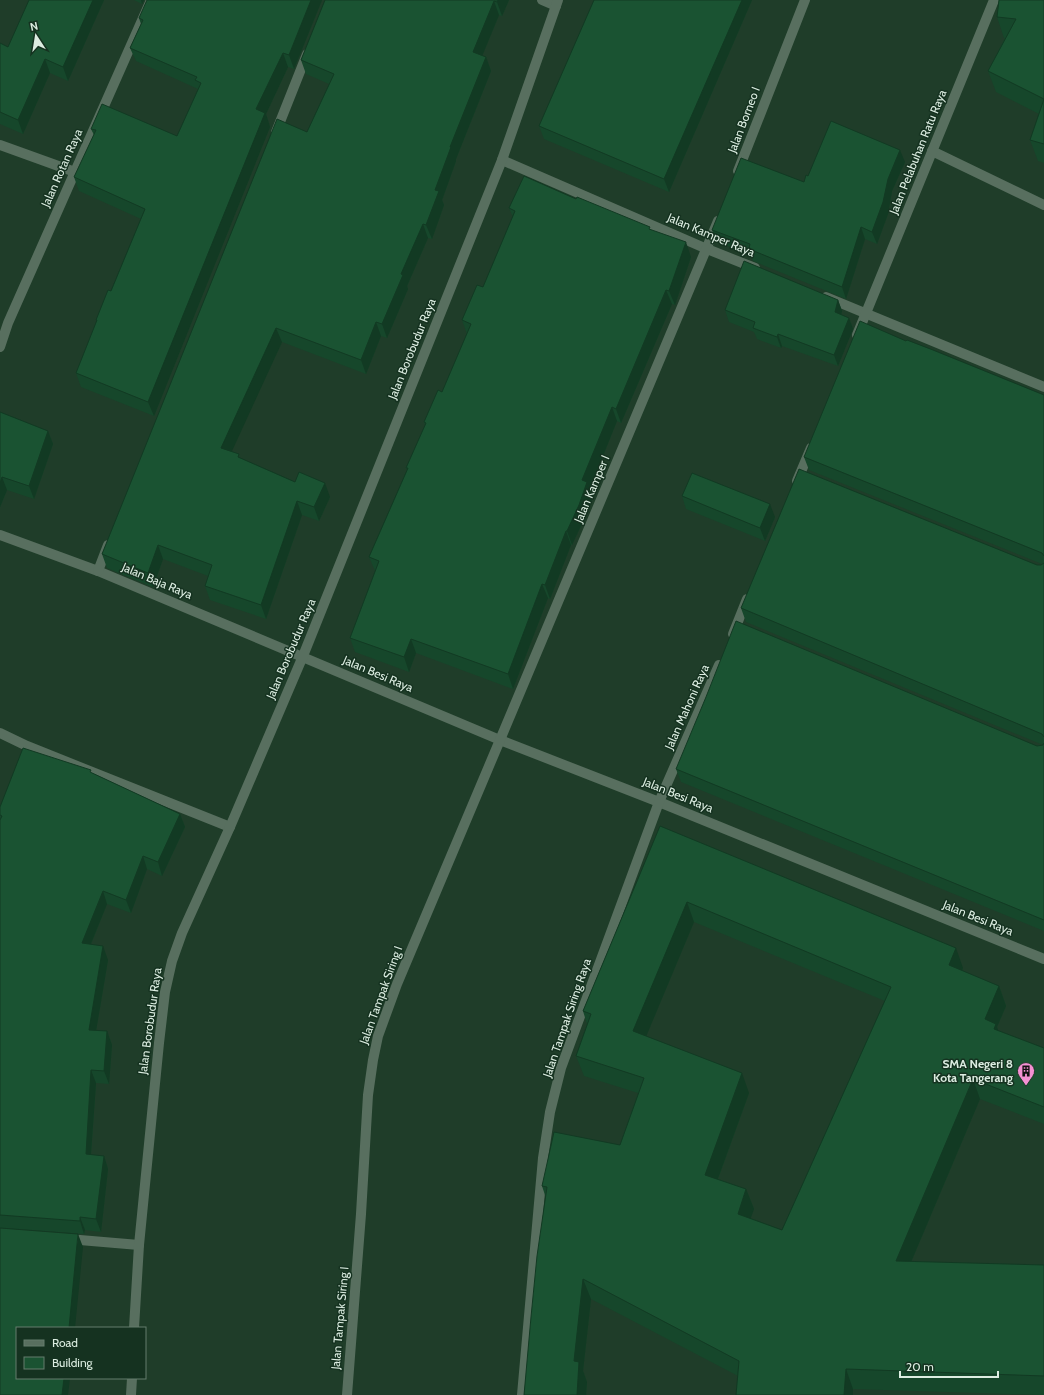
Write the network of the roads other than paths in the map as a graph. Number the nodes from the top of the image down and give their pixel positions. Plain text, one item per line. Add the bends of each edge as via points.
1 (151, 0) edge
2 (542, 0) edge
3 (805, 0) edge
4 (994, 0) edge
5 (557, 3) edge
6 (311, 44) edge
7 (272, 141) edge
8 (0, 145) edge
9 (932, 151) junction
10 (502, 160) junction
11 (75, 172) junction
12 (733, 183) edge
13 (1044, 205) edge
14 (722, 212) edge
15 (707, 249) junction
16 (765, 272) edge
17 (816, 292) edge
18 (867, 313) junction
19 (4, 321) edge
20 (854, 342) edge
21 (0, 347) edge
22 (1044, 386) edge
23 (814, 440) edge
24 (800, 473) junction
25 (812, 478) edge
26 (794, 487) edge
27 (0, 534) edge
28 (113, 534) edge
29 (98, 571) junction
30 (752, 588) edge
31 (303, 656) junction
32 (0, 733) edge
33 (500, 740) junction
34 (659, 802) junction
35 (230, 827) junction
36 (1044, 959) edge
37 (62, 1239) edge
38 (139, 1245) junction
39 (134, 1327) edge
40 (132, 1379) edge
41 (131, 1395) edge
42 (347, 1395) edge
43 (522, 1395) edge

1 - 11 street, Jalan Rotan Raya
2 - 5 street
3 - 12 street, Jalan Borneo I
4 - 9 street, Jalan Pelabuhan Ratu Raya
5 - 10 street, Jalan Borobudur Raya
6 - 7 street
8 - 11 street
9 - 13 street
9 - 18 street, Jalan Pelabuhan Ratu Raya
10 - 15 street, Jalan Kamper Raya
10 - 31 street, Jalan Borobudur Raya
11 - 19 street, Jalan Rotan Raya
14 - 15 street
15 - 16 street, Jalan Kamper Raya
15 - 33 street, Jalan Kamper I
17 - 18 street
18 - 20 street
18 - 22 street
19 - 21 street, Jalan Rotan Raya
23 - 24 street
24 - 25 street
24 - 26 street
27 - 29 street, Jalan Baja Raya
28 - 29 street
29 - 31 street, Jalan Baja Raya
30 - 34 street, Jalan Mahoni Raya via 741,626 726,649
31 - 33 street, Jalan Besi Raya
31 - 35 street, Jalan Borobudur Raya
32 - 35 street via 25,749
33 - 34 street, Jalan Besi Raya
33 - 42 street, Jalan Tampak Siring I via 397,984 378,1036 368,1095
34 - 36 street, Jalan Besi Raya
34 - 43 street, Jalan Tampak Siring Raya via 561,1068 550,1112 543,1158
35 - 38 street, Jalan Borobudur Raya via 172,961 159,1043
37 - 38 street
38 - 39 street, Jalan Borobudur Raya
40 - 41 street

